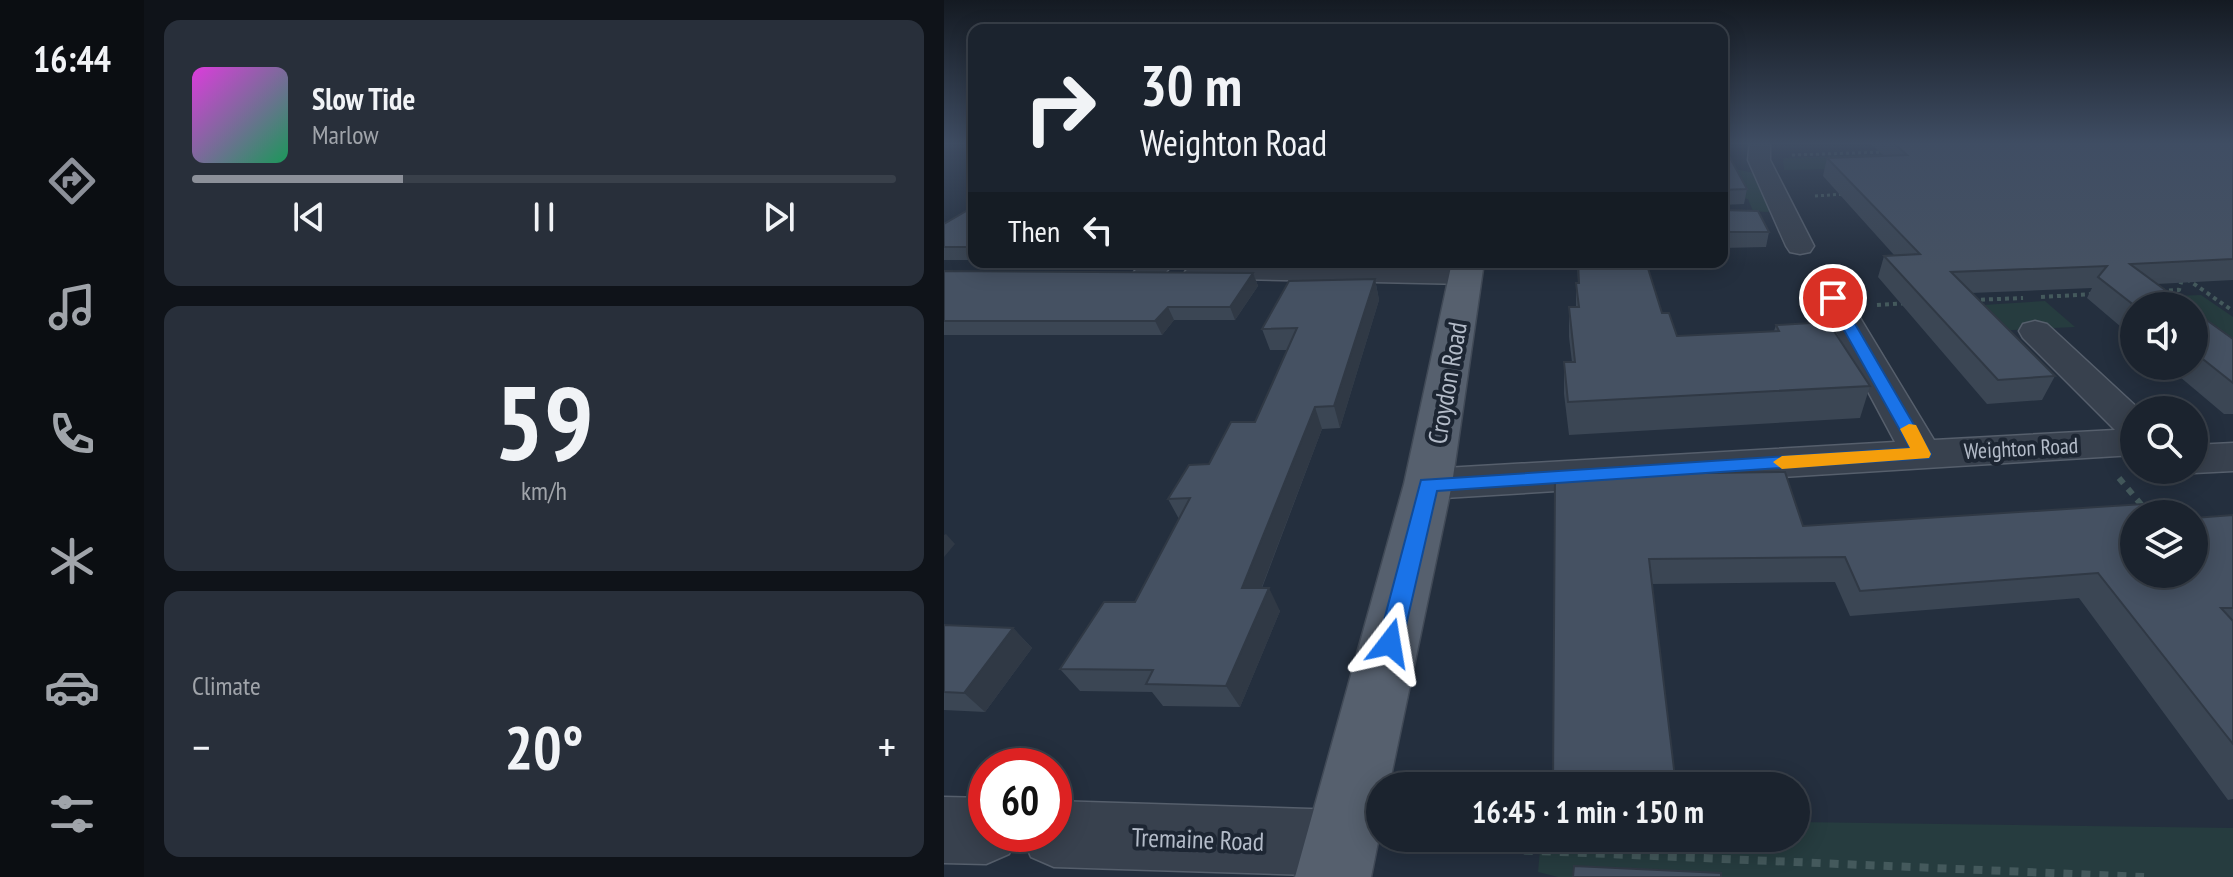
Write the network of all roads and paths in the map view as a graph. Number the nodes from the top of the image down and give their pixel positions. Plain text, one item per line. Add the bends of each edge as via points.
1 (1765, 183) edge
2 (1856, 194) edge
3 (1775, 209) junction
4 (1800, 246) dead end
5 (1147, 268) edge
6 (1467, 268) edge
7 (1117, 272) edge
8 (2150, 292) edge
9 (2205, 292) edge
10 (2106, 294) edge
11 (2208, 294) edge
12 (1971, 300) edge
13 (1835, 302) joint
14 (1912, 303) edge
15 (2233, 311) edge
16 (2035, 331) dead end
17 (2120, 413) edge
18 (2120, 443) edge
19 (1922, 454) junction
20 (2233, 457) edge
21 (2208, 458) edge
22 (1428, 484) junction
23 (944, 830) edge
24 (968, 831) edge
25 (1072, 836) edge
26 (1337, 860) edge
27 (2126, 876) edge
28 (2144, 877) edge

1 - 3 street
2 - 3 path
3 - 4 street
5 - 7 street
6 - 22 main road, Croydon Road
8 - 9 path via 2179,290 2182,276
10 - 12 path
11 - 15 path
13 - 14 path
13 - 19 street
16 - 17 street
18 - 19 street, Weighton Road
19 - 22 street, Weighton Road
20 - 21 street
22 - 26 main road, Croydon Road
23 - 24 street
25 - 26 street, Tremaine Road
26 - 27 path
27 - 28 path

